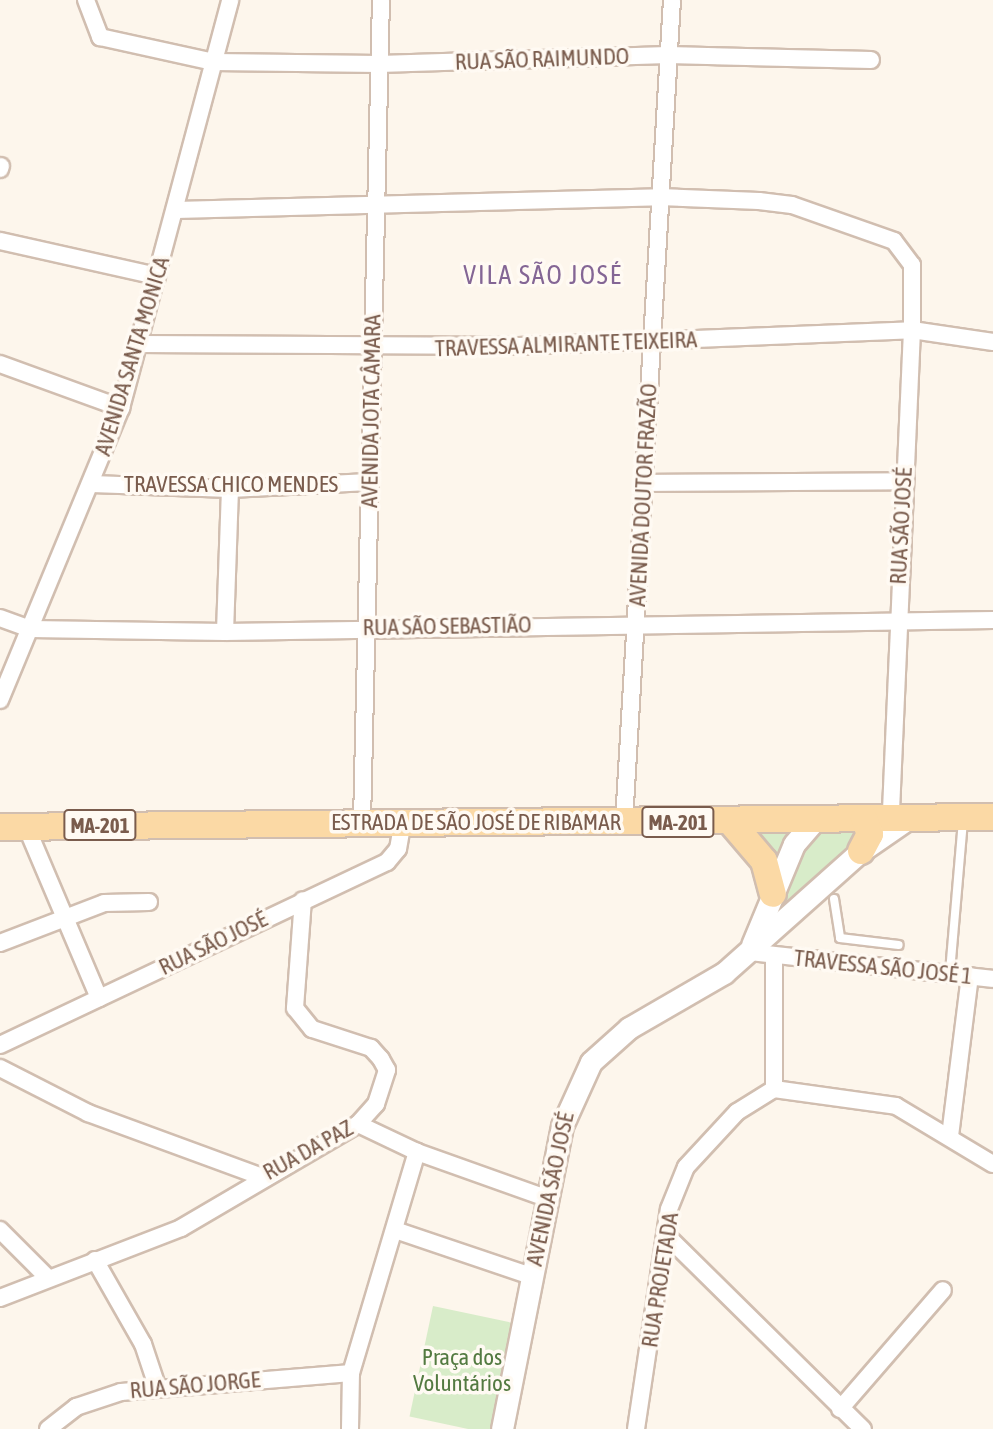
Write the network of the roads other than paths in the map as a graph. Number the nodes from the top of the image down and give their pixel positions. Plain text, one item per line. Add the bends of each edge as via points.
1 (86, 0) edge
2 (230, 0) edge
3 (381, 0) edge
4 (672, 0) edge
5 (668, 55) junction
6 (871, 60) dead end
7 (214, 62) junction
8 (379, 64) junction
9 (660, 197) junction
10 (375, 208) junction
11 (176, 210) junction
12 (0, 241) edge
13 (157, 276) junction
14 (912, 330) junction
15 (993, 342) edge
16 (651, 343) junction
17 (139, 344) junction
18 (372, 348) junction
19 (0, 364) edge
20 (121, 408) junction
21 (903, 481) junction
22 (369, 482) junction
23 (643, 483) junction
24 (92, 484) junction
25 (230, 489) junction
26 (0, 618) edge
27 (993, 620) edge
28 (896, 622) junction
29 (635, 624) junction
30 (366, 626) junction
31 (31, 629) junction
32 (225, 632) junction
33 (0, 700) edge
34 (901, 817) junction
35 (964, 817) junction
36 (993, 817) edge
37 (817, 818) junction
38 (864, 818) junction
39 (730, 821) junction
40 (362, 822) junction
41 (403, 822) junction
42 (624, 822) junction
43 (13, 826) edge
44 (861, 851) junction
45 (774, 894) junction
46 (834, 899) dead end
47 (303, 900) junction
48 (149, 902) dead end
49 (64, 917) junction
50 (0, 943) edge
51 (870, 943) junction
52 (899, 944) dead end
53 (749, 952) junction
54 (774, 956) junction
55 (867, 968) junction
56 (950, 972) junction
57 (970, 976) junction
58 (993, 979) edge
59 (99, 998) junction
60 (0, 1045) edge
61 (0, 1068) edge
62 (774, 1089) junction
63 (358, 1124) junction
64 (950, 1136) junction
65 (417, 1152) junction
66 (993, 1164) edge
67 (259, 1177) junction
68 (546, 1198) junction
69 (0, 1230) edge
70 (395, 1230) junction
71 (665, 1234) junction
72 (96, 1260) junction
73 (46, 1276) junction
74 (531, 1276) junction
75 (943, 1290) dead end
76 (0, 1298) edge
77 (351, 1373) junction
78 (157, 1386) junction
79 (840, 1409) junction
80 (48, 1429) edge
81 (350, 1429) edge
82 (502, 1429) edge
83 (636, 1429) edge
84 (863, 1429) edge

1 - 7 street, RUA SÃO RAIMUNDO via 90,23 108,40
2 - 7 street, AVENIDA SANTA MONICA
3 - 8 street, AVENIDA JOTA CÂMARA
4 - 5 street, AVENIDA DOUTOR FRAZÃO
5 - 6 street, RUA SÃO RAIMUNDO
5 - 8 street, RUA SÃO RAIMUNDO
5 - 9 street, AVENIDA DOUTOR FRAZÃO
7 - 8 street, RUA SÃO RAIMUNDO
7 - 11 street, AVENIDA SANTA MONICA
8 - 10 street, AVENIDA JOTA CÂMARA
9 - 10 street
9 - 14 street, RUA SÃO JOSÉ via 792,205 894,241 912,265
9 - 16 street, AVENIDA DOUTOR FRAZÃO
10 - 11 street
10 - 18 street, AVENIDA JOTA CÂMARA
11 - 13 street, AVENIDA SANTA MONICA
12 - 13 street
13 - 17 street, AVENIDA SANTA MONICA
14 - 15 street, TRAVESSA ALMIRANTE TEIXEIRA
14 - 16 street, TRAVESSA ALMIRANTE TEIXEIRA
14 - 21 street, RUA SÃO JOSÉ
16 - 18 street, TRAVESSA ALMIRANTE TEIXEIRA
16 - 23 street, AVENIDA DOUTOR FRAZÃO
17 - 18 street, TRAVESSA ALMIRANTE TEIXEIRA
17 - 20 street, AVENIDA SANTA MONICA
18 - 22 street, AVENIDA JOTA CÂMARA
19 - 20 street
20 - 24 street, AVENIDA SANTA MONICA
21 - 23 street
21 - 28 street, RUA SÃO JOSÉ
22 - 25 street, TRAVESSA CHICO MENDES
22 - 30 street, AVENIDA JOTA CÂMARA
23 - 29 street, AVENIDA DOUTOR FRAZÃO
24 - 25 street, TRAVESSA CHICO MENDES
24 - 31 street, AVENIDA SANTA MONICA
25 - 32 street
26 - 31 street, RUA SÃO SEBASTIÃO
27 - 28 street, RUA SÃO SEBASTIÃO
28 - 29 street, RUA SÃO SEBASTIÃO
28 - 34 street, RUA SÃO JOSÉ
29 - 30 street, RUA SÃO SEBASTIÃO
29 - 42 street, AVENIDA DOUTOR FRAZÃO
30 - 32 street, RUA SÃO SEBASTIÃO
30 - 40 street, AVENIDA JOTA CÂMARA
31 - 32 street, RUA SÃO SEBASTIÃO
31 - 33 street, AVENIDA SANTA MONICA
34 - 35 main road, ESTRADA DE SÃO JOSÉ DE RIBAMAR / MA-201
34 - 38 main road, ESTRADA DE SÃO JOSÉ DE RIBAMAR / MA-201
34 - 44 street, AVENIDA SÃO JOSÉ
35 - 36 main road, ESTRADA DE SÃO JOSÉ DE RIBAMAR / MA-201
35 - 56 lane
37 - 38 main road, ESTRADA DE SÃO JOSÉ DE RIBAMAR / MA-201
37 - 39 main road, ESTRADA DE SÃO JOSÉ DE RIBAMAR / MA-201
37 - 45 street via 798,837
38 - 44 main road via 870,834
39 - 42 main road, ESTRADA DE SÃO JOSÉ DE RIBAMAR / MA-201
39 - 45 main road via 764,861
40 - 41 main road, ESTRADA DE SÃO JOSÉ DE RIBAMAR / MA-201
40 - 43 main road, ESTRADA DE SÃO JOSÉ DE RIBAMAR / MA-201
41 - 42 main road, ESTRADA DE SÃO JOSÉ DE RIBAMAR / MA-201
41 - 47 street, RUA SÃO JOSÉ via 398,849 387,862
43 - 49 street
44 - 53 street, AVENIDA SÃO JOSÉ
45 - 53 street
46 - 51 lane via 838,935
47 - 59 street, RUA SÃO JOSÉ
47 - 63 street, RUA DA PAZ via 295,1008 312,1029 370,1048 387,1070 376,1104
48 - 49 street via 104,903
49 - 50 street
49 - 59 street
51 - 52 lane
51 - 55 lane
53 - 54 street, TRAVESSA SÃO JOSÉ 1
53 - 68 street, AVENIDA SÃO JOSÉ via 629,1028 591,1062 569,1101
54 - 55 street, TRAVESSA SÃO JOSÉ 1
54 - 62 street
55 - 56 street, TRAVESSA SÃO JOSÉ 1
56 - 57 street, TRAVESSA SÃO JOSÉ 1
57 - 58 street, TRAVESSA SÃO JOSÉ 1
57 - 64 street
59 - 60 street, RUA SÃO JOSÉ
61 - 67 street via 88,1113
62 - 64 street via 875,1100
62 - 71 street, RUA PROJETADA via 737,1112 685,1167
63 - 65 street
63 - 67 street, RUA DA PAZ
64 - 66 street
65 - 68 street
65 - 70 street
67 - 72 street, RUA DA PAZ via 181,1228
68 - 74 street, AVENIDA SÃO JOSÉ
69 - 73 street
70 - 74 street
70 - 77 street
71 - 79 street
71 - 83 street, RUA PROJETADA
72 - 73 street, RUA DA PAZ
72 - 78 street via 142,1344
73 - 76 street, RUA DA PAZ
74 - 82 street, AVENIDA SÃO JOSÉ
75 - 79 street
77 - 78 street, RUA SÃO JORGE
77 - 81 street
78 - 80 street, RUA SÃO JORGE via 76,1407
79 - 84 street

